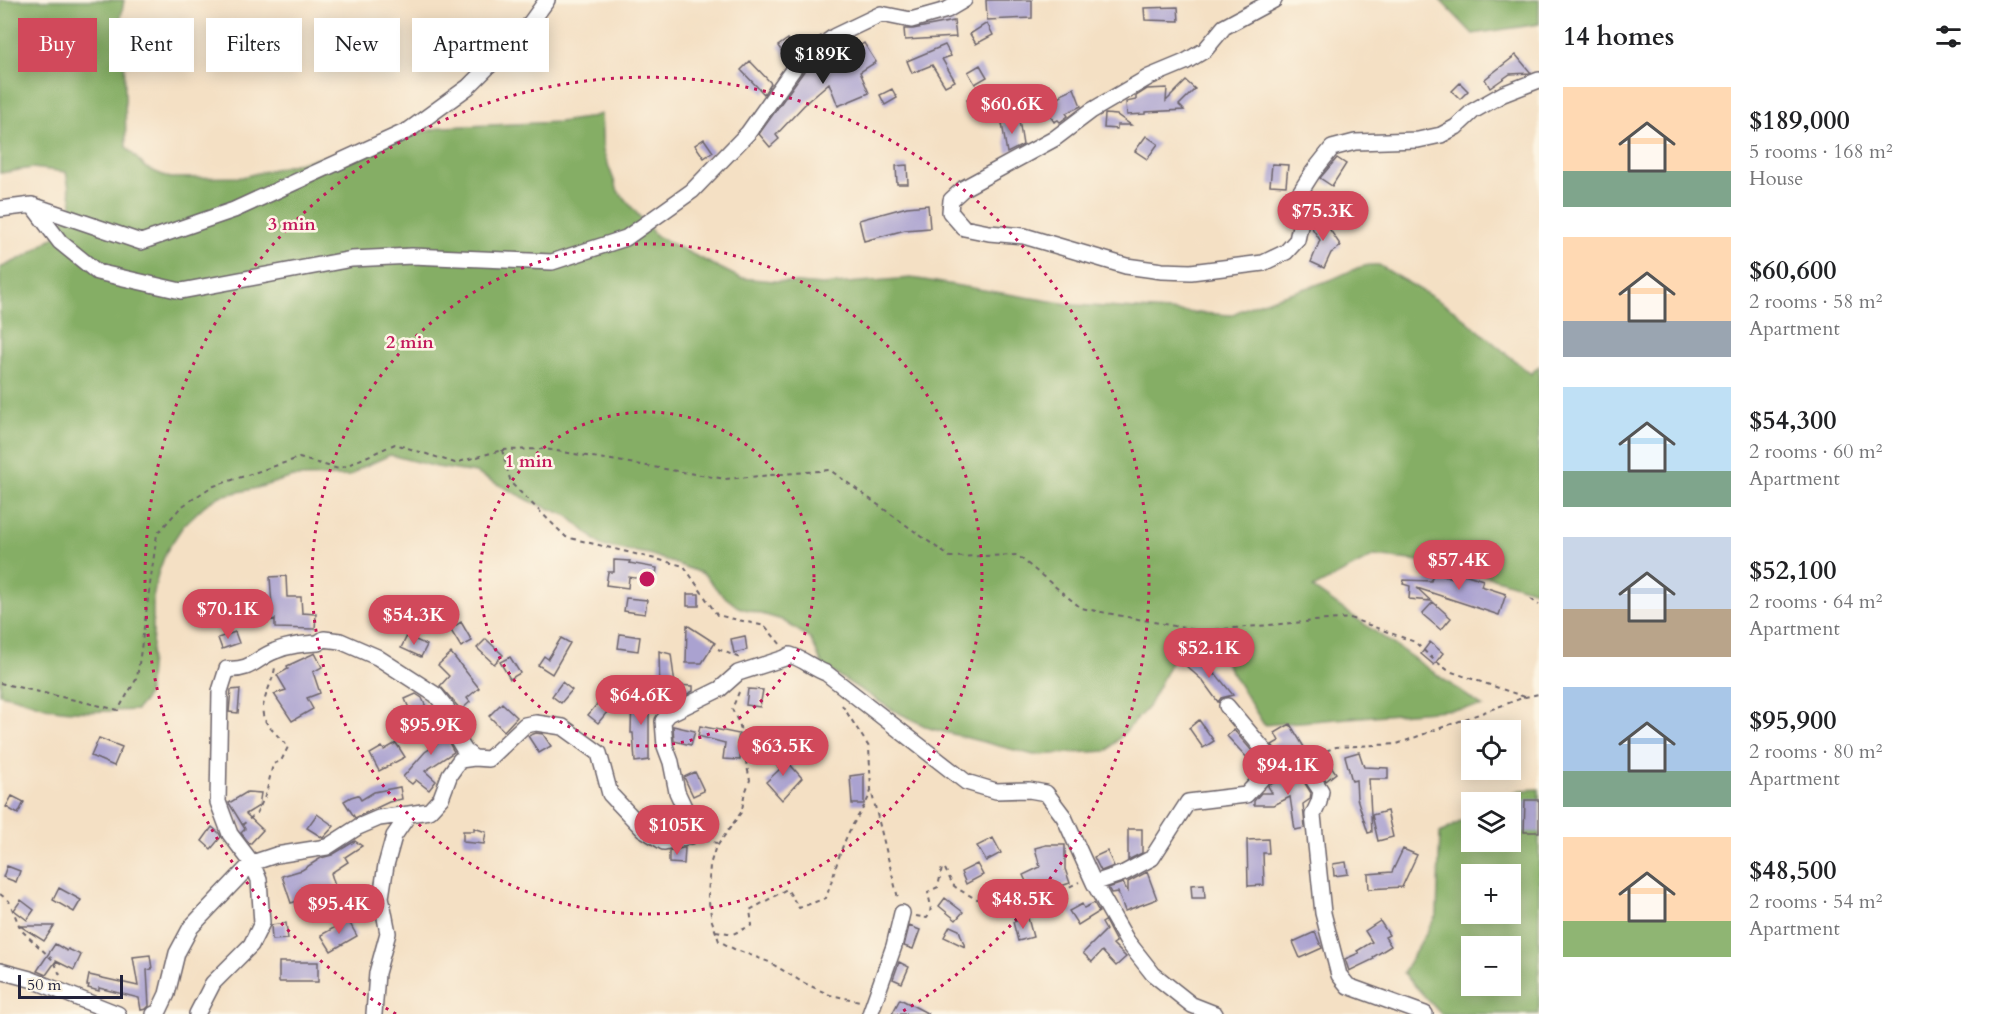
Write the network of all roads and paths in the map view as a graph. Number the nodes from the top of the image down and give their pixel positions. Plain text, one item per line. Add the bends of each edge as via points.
1 (547, 0) edge
2 (964, 0) edge
3 (1274, 0) edge
4 (1539, 80) edge
5 (32, 205) junction
6 (0, 209) edge
7 (502, 450) junction
8 (1531, 599) dead end
9 (1539, 605) edge
10 (718, 649) dead end
11 (274, 651) junction
12 (790, 655) junction
13 (748, 669) junction
14 (0, 683) edge
15 (1539, 694) edge
16 (1526, 697) junction
17 (838, 700) dead end
18 (1227, 706) dead end
19 (474, 758) junction
20 (1305, 759) junction
21 (1280, 768) junction
22 (871, 790) junction
23 (409, 814) junction
24 (230, 834) junction
25 (252, 863) junction
26 (1092, 880) junction
27 (0, 894) edge
28 (902, 913) junction
29 (716, 931) junction
30 (0, 971) edge
31 (69, 994) junction
32 (872, 1009) edge
33 (118, 1014) edge
34 (154, 1014) edge
35 (197, 1014) edge
36 (374, 1014) edge
37 (1215, 1014) edge
38 (1425, 1014) edge

1 - 5 street via 516,44 468,87 409,130 234,210 141,242
2 - 5 street via 947,10 911,20 881,14 835,36 797,64 748,133 692,191 626,238 552,262 412,256 352,260 181,291 97,272 60,242
3 - 4 street via 1224,27 1205,50 1149,77 1054,139 964,188 951,200 950,212 964,228 1024,236 1144,269 1191,272 1263,263 1286,252 1297,240 1299,194 1332,148 1355,142 1418,140 1441,135 1483,105
5 - 6 street
7 - 12 path via 512,483 566,537 684,566 717,615 765,626
7 - 14 path via 455,463 395,444 339,469 299,458 211,488 181,507 157,534 137,678 118,710
7 - 16 path via 545,449 725,479 831,470 950,557 1017,555 1081,608 1200,631 1350,618 1415,642 1449,671
8 - 9 path
10 - 13 path via 739,658
11 - 19 street via 324,639 340,641 377,657 436,695 447,709 457,738
11 - 24 path via 275,672 265,697 263,718 288,747 281,761 273,764 257,813
11 - 24 street via 253,665 227,669 223,677 218,802
12 - 13 street
12 - 26 street via 826,673 966,782 996,791 1046,793 1064,818
13 - 19 street via 663,721 665,746 677,792 690,820 690,836 664,843 643,829 610,794 599,753 563,727 525,725 489,759
13 - 29 path via 732,709 740,726 750,780 742,812 715,849 710,865 708,896
15 - 16 path
16 - 20 path via 1397,744 1336,747
17 - 22 path via 869,747
18 - 21 street
19 - 23 street via 460,759 441,798 429,811
20 - 21 street
20 - 38 street via 1321,791 1313,815 1317,866 1323,913 1339,975 1348,986
21 - 26 street via 1262,778 1246,795 1188,802 1152,858 1124,873
22 - 28 path
22 - 29 path via 847,836 826,898 799,908 787,889 750,910 752,924 733,934
23 - 25 street via 379,818 327,847
23 - 36 street via 394,836 386,865 381,897 388,933 377,973
24 - 25 street
25 - 34 street via 191,927 177,953 167,994
25 - 35 street via 259,880 262,923 251,945 213,983
26 - 28 path via 1031,906 976,899 953,885 942,868 938,887 928,892 931,909 927,918
26 - 37 street via 1127,940 1153,974 1192,1005
27 - 31 path via 9,901 21,930 54,961
28 - 32 street
29 - 32 path via 719,941 734,949 769,962 831,995
30 - 31 street
31 - 33 street

